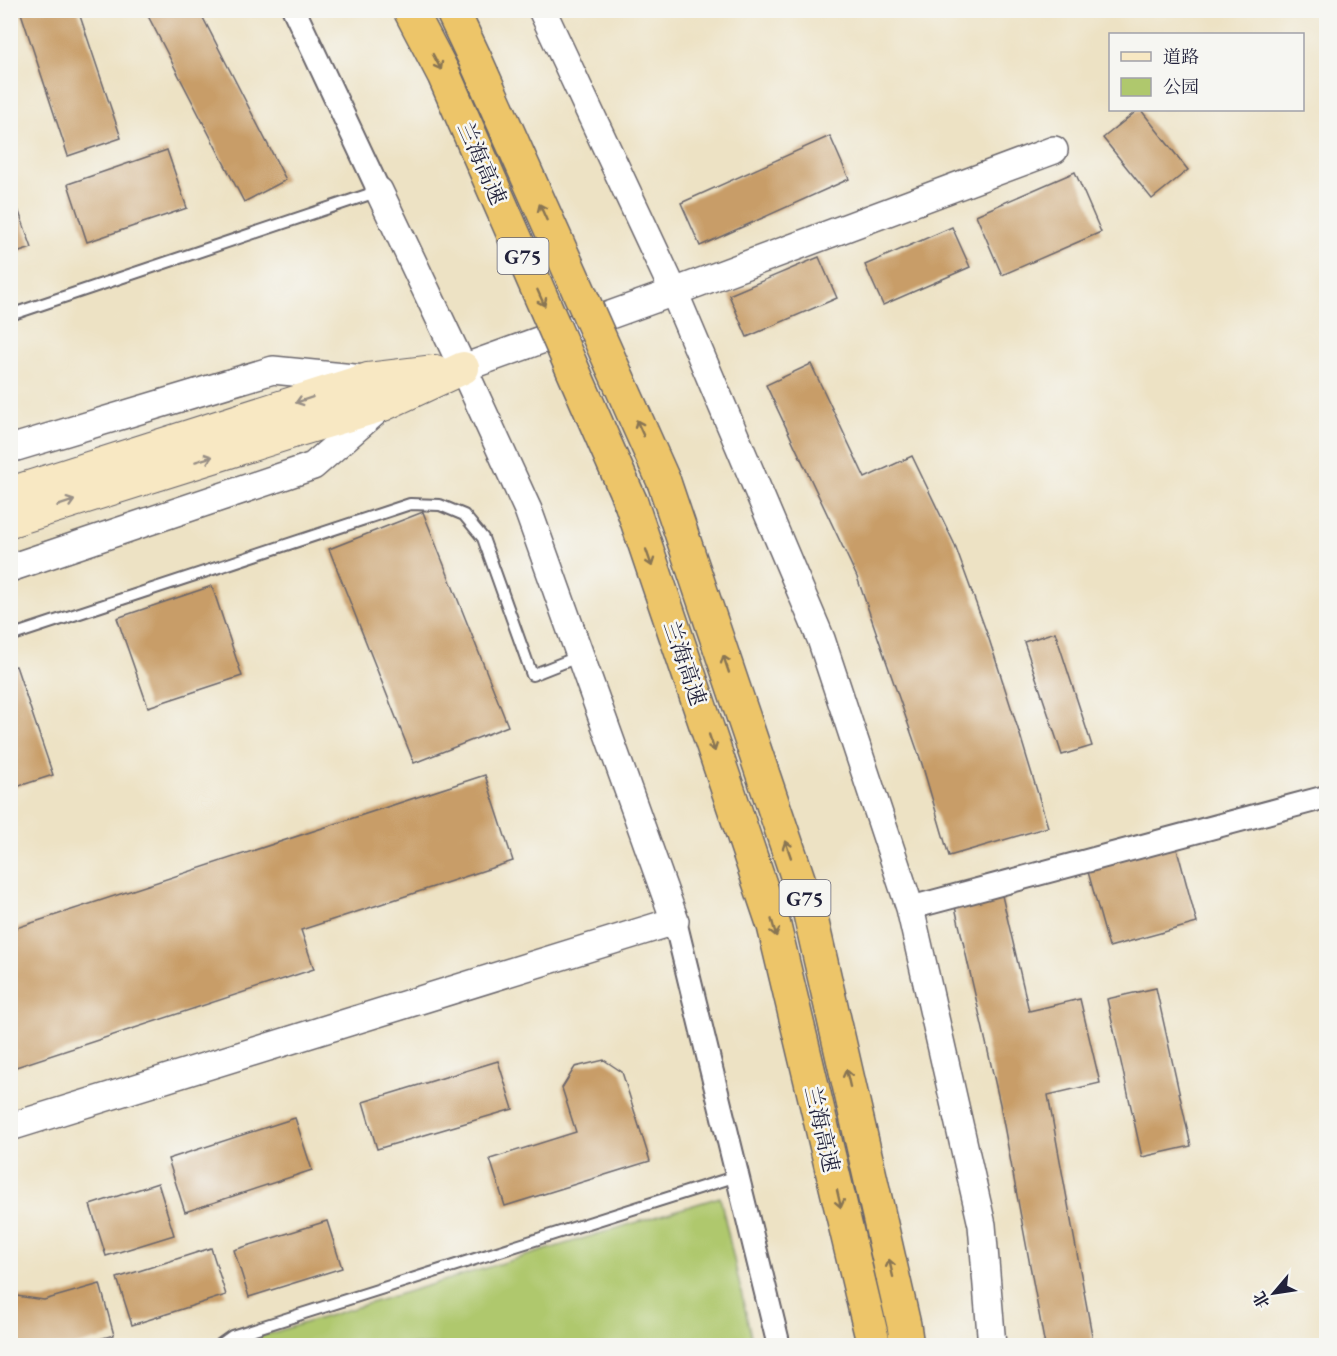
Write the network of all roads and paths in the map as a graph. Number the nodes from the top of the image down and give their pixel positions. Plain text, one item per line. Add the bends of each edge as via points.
1 (294, 10) edge
2 (410, 10) edge
3 (452, 10) edge
4 (542, 10) edge
5 (1054, 150) dead end
6 (379, 191) junction
7 (674, 292) junction
8 (10, 315) edge
9 (463, 368) junction
10 (376, 392) junction
11 (10, 449) edge
12 (145, 464) junction
13 (10, 493) edge
14 (10, 521) edge
15 (10, 568) edge
16 (10, 636) edge
17 (580, 656) junction
18 (1326, 797) edge
19 (910, 908) junction
20 (675, 921) junction
21 (10, 1127) edge
22 (737, 1176) junction
23 (906, 1335) edge
24 (873, 1341) edge
25 (218, 1346) edge
26 (779, 1346) edge
27 (992, 1346) edge

1 - 6 street
2 -> 24 highway, 兰海高速 / G75, bridge via 444,75 631,503 774,926
23 -> 3 highway, 兰海高速 / G75, bridge via 810,914 664,482
4 - 7 street
5 - 7 street
6 - 8 lane
6 - 9 street
7 - 9 street
7 - 19 street via 821,639
9 - 10 main road
9 - 17 street via 528,510
10 - 11 street via 273,370
10 - 12 main road
10 - 15 street via 313,466
12 - 13 main road
14 -> 12 main road
16 - 17 lane via 410,504 440,505 464,515 483,538 532,675
17 - 20 street
18 - 19 street
19 - 27 street via 982,1225
20 - 21 street
20 - 22 street
22 - 25 lane via 232,1336
22 - 26 street

